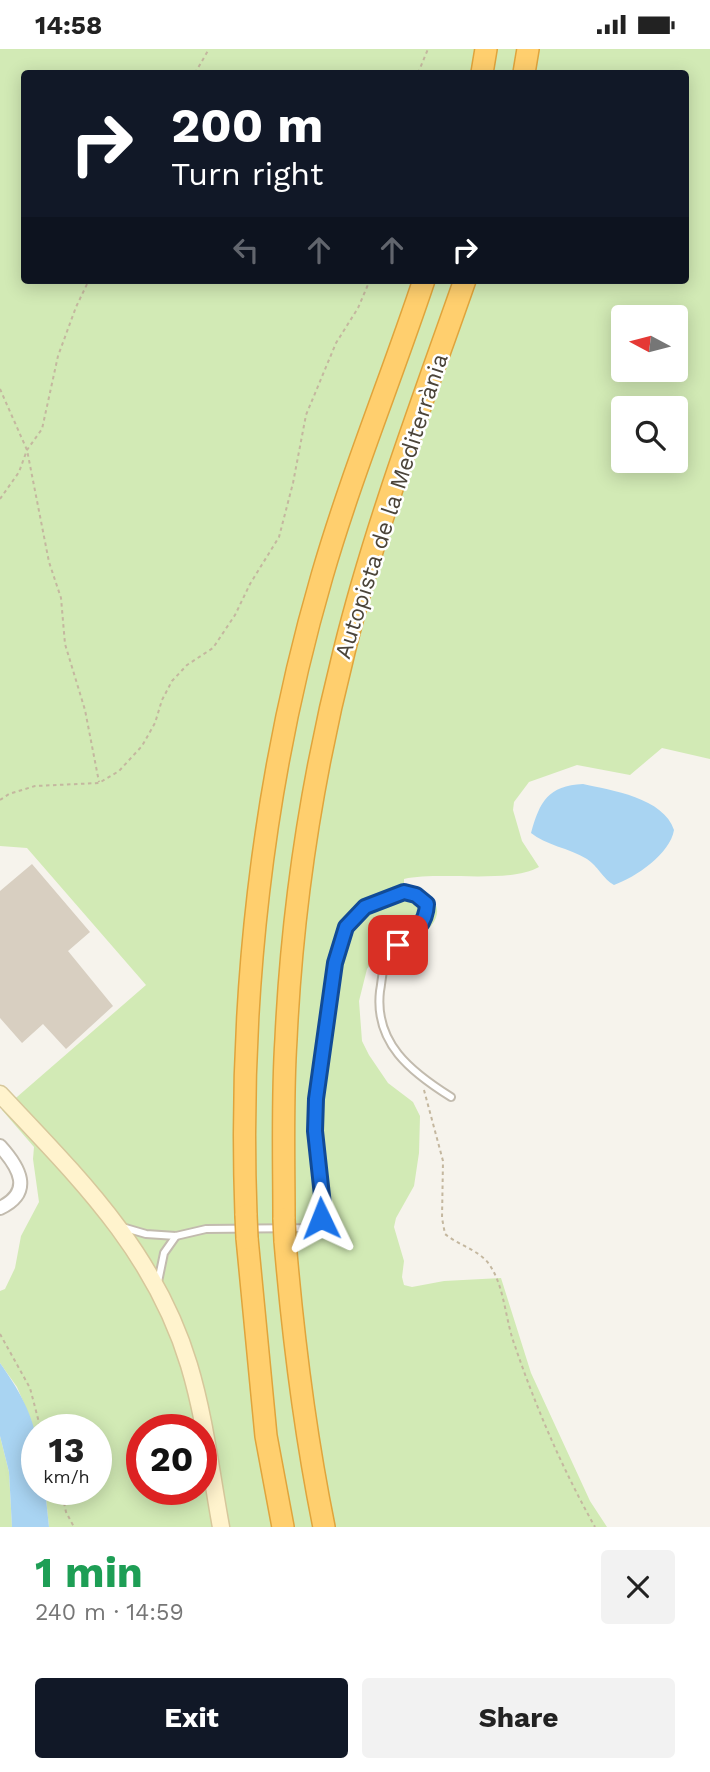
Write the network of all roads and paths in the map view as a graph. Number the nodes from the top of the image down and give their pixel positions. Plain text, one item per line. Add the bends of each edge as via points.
1 (209, 49) edge
2 (428, 49) edge
3 (486, 49) edge
4 (528, 49) edge
5 (197, 70) edge
6 (419, 70) edge
7 (482, 70) edge
8 (524, 70) edge
9 (87, 284) edge
10 (368, 284) edge
11 (423, 284) edge
12 (464, 284) edge
13 (0, 389) edge
14 (27, 450) junction
15 (0, 499) edge
16 (99, 783) junction
17 (0, 800) edge
18 (421, 1078) junction
19 (0, 1094) edge
20 (451, 1097) dead end
21 (0, 1146) edge
22 (0, 1208) edge
23 (120, 1226) junction
24 (176, 1236) junction
25 (158, 1288) junction
26 (0, 1334) edge
27 (37, 1414) edge
28 (64, 1505) edge
29 (75, 1527) edge
30 (221, 1527) edge
31 (283, 1527) edge
32 (324, 1527) edge
33 (595, 1527) edge

1 - 5 path
2 - 6 path
3 - 7 highway
4 - 8 highway
9 - 14 path via 58,356 42,429
10 - 16 path via 336,343 306,415 279,537 213,648 172,681 142,746 119,771
11 - 31 highway, Autopista de la Mediterrània, bridge via 323,575 302,650 263,861 246,1034 246,1215 266,1436
12 - 32 highway, Autopista de la Mediterrània, bridge via 365,573 323,743 306,840 287,1025 284,1219 291,1319
13 - 14 path
14 - 15 path via 19,472
14 - 16 path via 46,549 61,598 65,644 85,711
16 - 17 path via 35,786
18 - 20 lane
18 - 24 lane via 400,1059 378,1009 386,960 418,931 426,915 427,904 404,892 365,907 346,927 335,963 316,1099 321,1218 309,1228 206,1229
18 - 33 path via 443,1161 445,1234 491,1266 522,1365 570,1481
19 - 23 main road
21 - 22 street via 22,1181 16,1196
23 - 24 lane
23 - 25 main road
24 - 25 lane via 164,1253
25 - 30 main road via 189,1365
26 - 27 path via 30,1388
28 - 29 path

